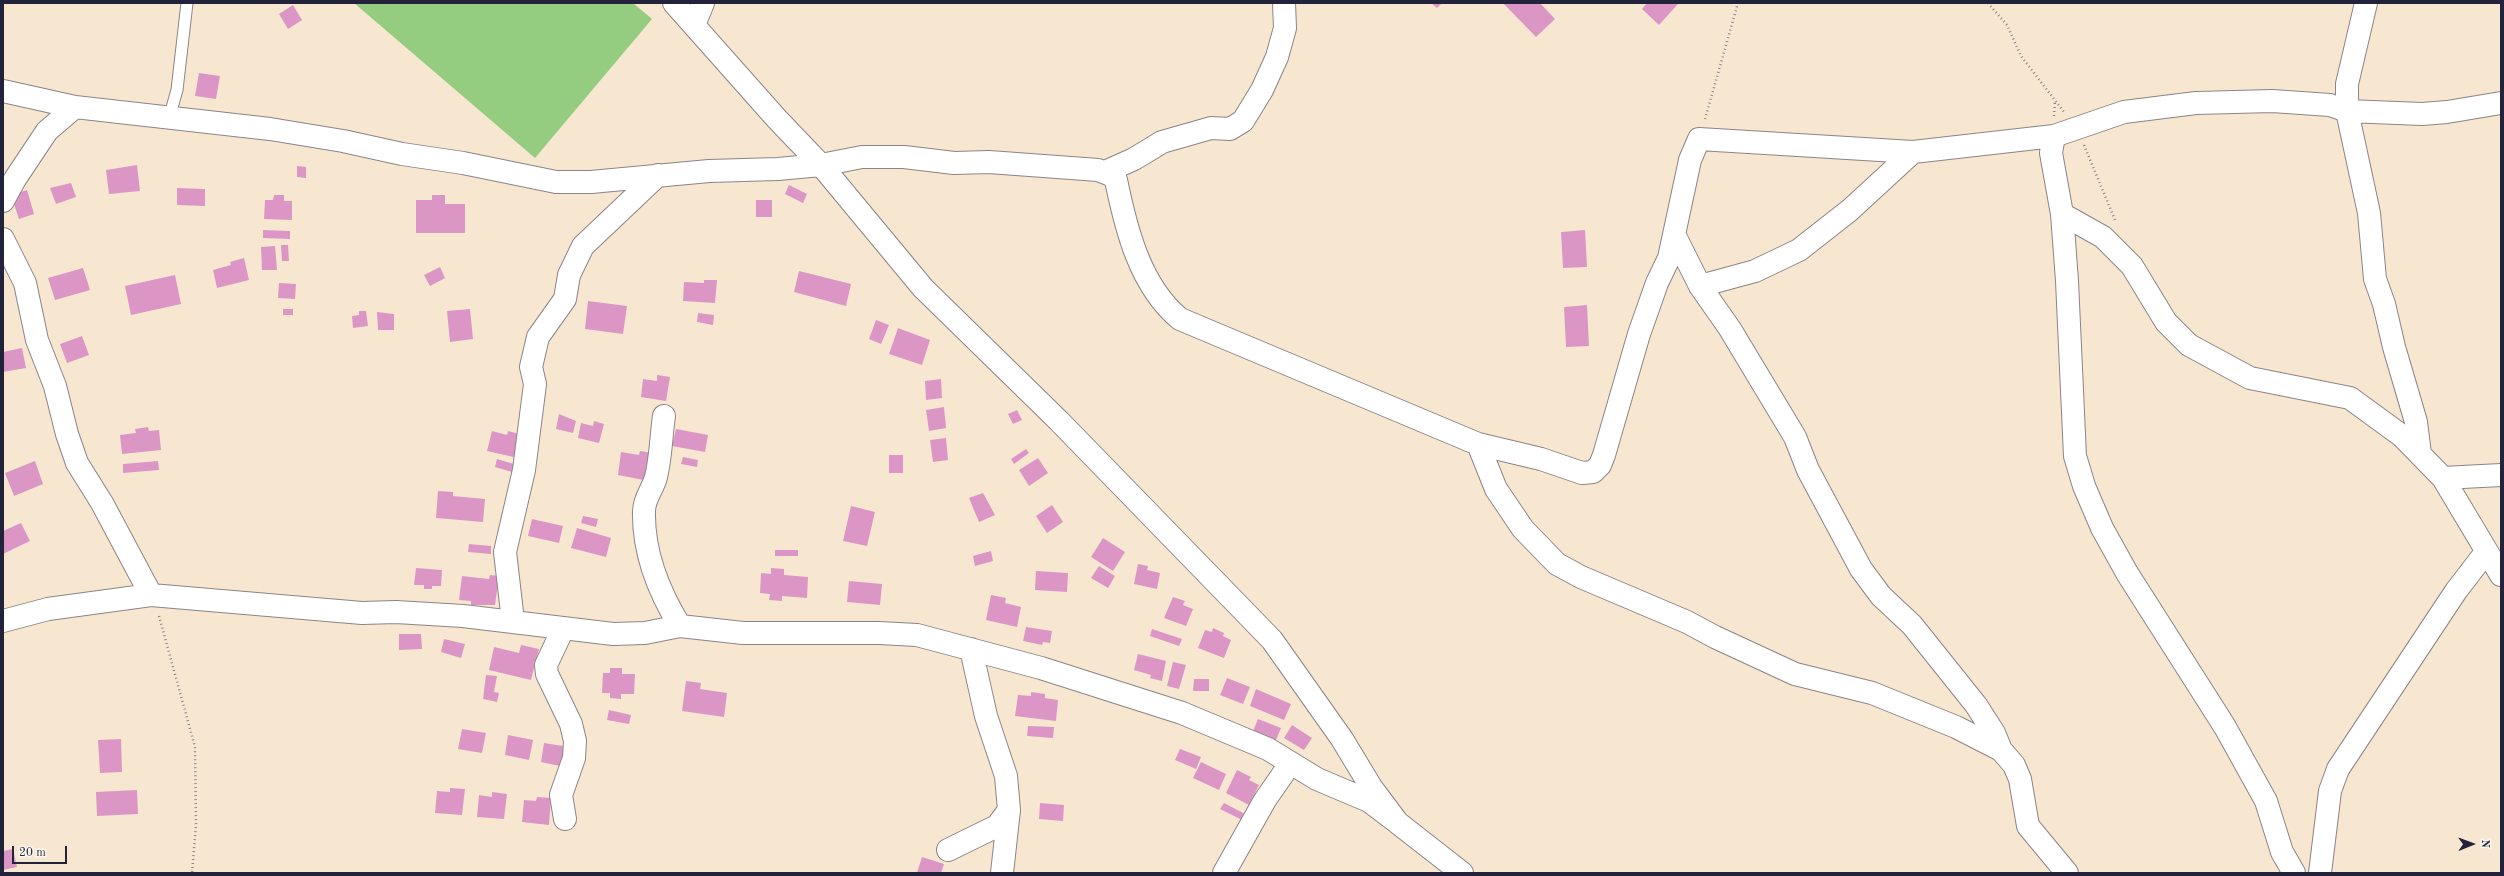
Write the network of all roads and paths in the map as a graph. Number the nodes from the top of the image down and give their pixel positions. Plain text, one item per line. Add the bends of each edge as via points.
1 (187, 3) edge
2 (674, 3) edge
3 (703, 3) edge
4 (1284, 3) edge
5 (1738, 3) edge
6 (1988, 3) edge
7 (2366, 3) edge
8 (694, 25) junction
9 (3, 91) edge
10 (2055, 100) dead end
11 (2501, 103) edge
12 (75, 107) junction
13 (2347, 111) junction
14 (169, 118) junction
15 (2077, 128) junction
16 (2054, 136) junction
17 (1699, 139) junction
18 (1913, 152) junction
19 (821, 164) junction
20 (1105, 172) junction
21 (658, 175) junction
22 (3, 201) edge
23 (2062, 214) junction
24 (2116, 224) dead end
25 (1675, 236) junction
26 (3, 239) edge
27 (1700, 286) junction
28 (664, 416) dead end
29 (1478, 444) junction
30 (2420, 454) junction
31 (2501, 475) edge
32 (2443, 478) junction
33 (2486, 552) junction
34 (2501, 576) edge
35 (151, 595) junction
36 (3, 621) edge
37 (513, 621) junction
38 (680, 626) junction
39 (563, 629) junction
40 (971, 649) junction
41 (2001, 750) junction
42 (1290, 764) junction
43 (1009, 810) junction
44 (565, 819) dead end
45 (1398, 823) junction
46 (948, 850) dead end
47 (192, 873) edge
48 (1002, 873) edge
49 (1224, 873) edge
50 (1462, 873) edge
51 (2067, 873) edge
52 (2294, 873) edge
53 (2320, 873) edge

1 - 14 lane via 177,90
2 - 8 street
3 - 8 street
4 - 20 street via 1285,28 1276,57 1262,90 1243,121 1230,129 1211,128 1162,142 1134,159
5 - 17 path
6 - 10 path via 2007,25 2021,56
7 - 13 street via 2347,84
8 - 19 street via 777,119
9 - 12 street
11 - 13 street via 2422,114
12 - 14 street
12 - 22 street via 47,131
13 - 15 street via 2330,105 2310,103 2222,102 2124,112
13 - 30 street via 2369,213 2375,279 2416,422
14 - 21 street via 270,129 556,182 591,182
15 - 16 street
15 - 24 path
16 - 18 street
16 - 23 street via 2051,153
17 - 18 street
17 - 25 street via 1690,160
18 - 27 street via 1850,210 1799,250 1755,271
19 - 20 street via 862,157 904,156 954,162 989,162
19 - 21 street
19 - 45 street via 923,288 1059,421 1272,640
20 - 29 street via 1116,180 1136,257 1166,307 1180,319
21 - 37 street via 582,246 569,275 565,299 538,337 531,367 535,384 524,470 505,552
23 - 30 street via 2103,237 2132,266 2166,322 2189,345 2250,378 2350,398 2382,420
23 - 52 street via 2075,456 2084,486 2102,528 2127,573 2225,727 2266,801 2282,852
25 - 27 street
25 - 29 street via 1639,334 1600,465 1593,472 1582,473 1541,459
26 - 35 street via 25,283 37,340 55,386 77,463 102,503
27 - 41 street via 1730,329 1788,424 1822,498 1861,569 1881,596 1912,625 1976,705 1994,733
28 - 38 street via 656,478 646,498 645,528 654,574 661,593
29 - 41 street via 1496,489 1523,529 1557,564 1795,674 1872,693 1956,727
30 - 32 street
31 - 32 street
32 - 33 street
33 - 34 street
33 - 53 street via 2456,591 2338,769 2330,791
35 - 36 street via 48,609
35 - 37 street via 355,612 396,612
35 - 47 path via 169,648 195,747 196,825
37 - 39 street
38 - 39 street via 645,634 592,633
38 - 40 street via 743,633 856,632 917,635
39 - 44 street via 546,665 547,674 575,741 574,758 561,795
40 - 42 street via 1107,688 1182,713 1268,749
40 - 43 street via 986,716 1006,776
41 - 51 street via 2014,765 2020,779 2028,826
42 - 45 street via 1317,779 1369,801
42 - 49 street via 1265,800
43 - 46 street via 997,826
43 - 48 street
45 - 50 street

